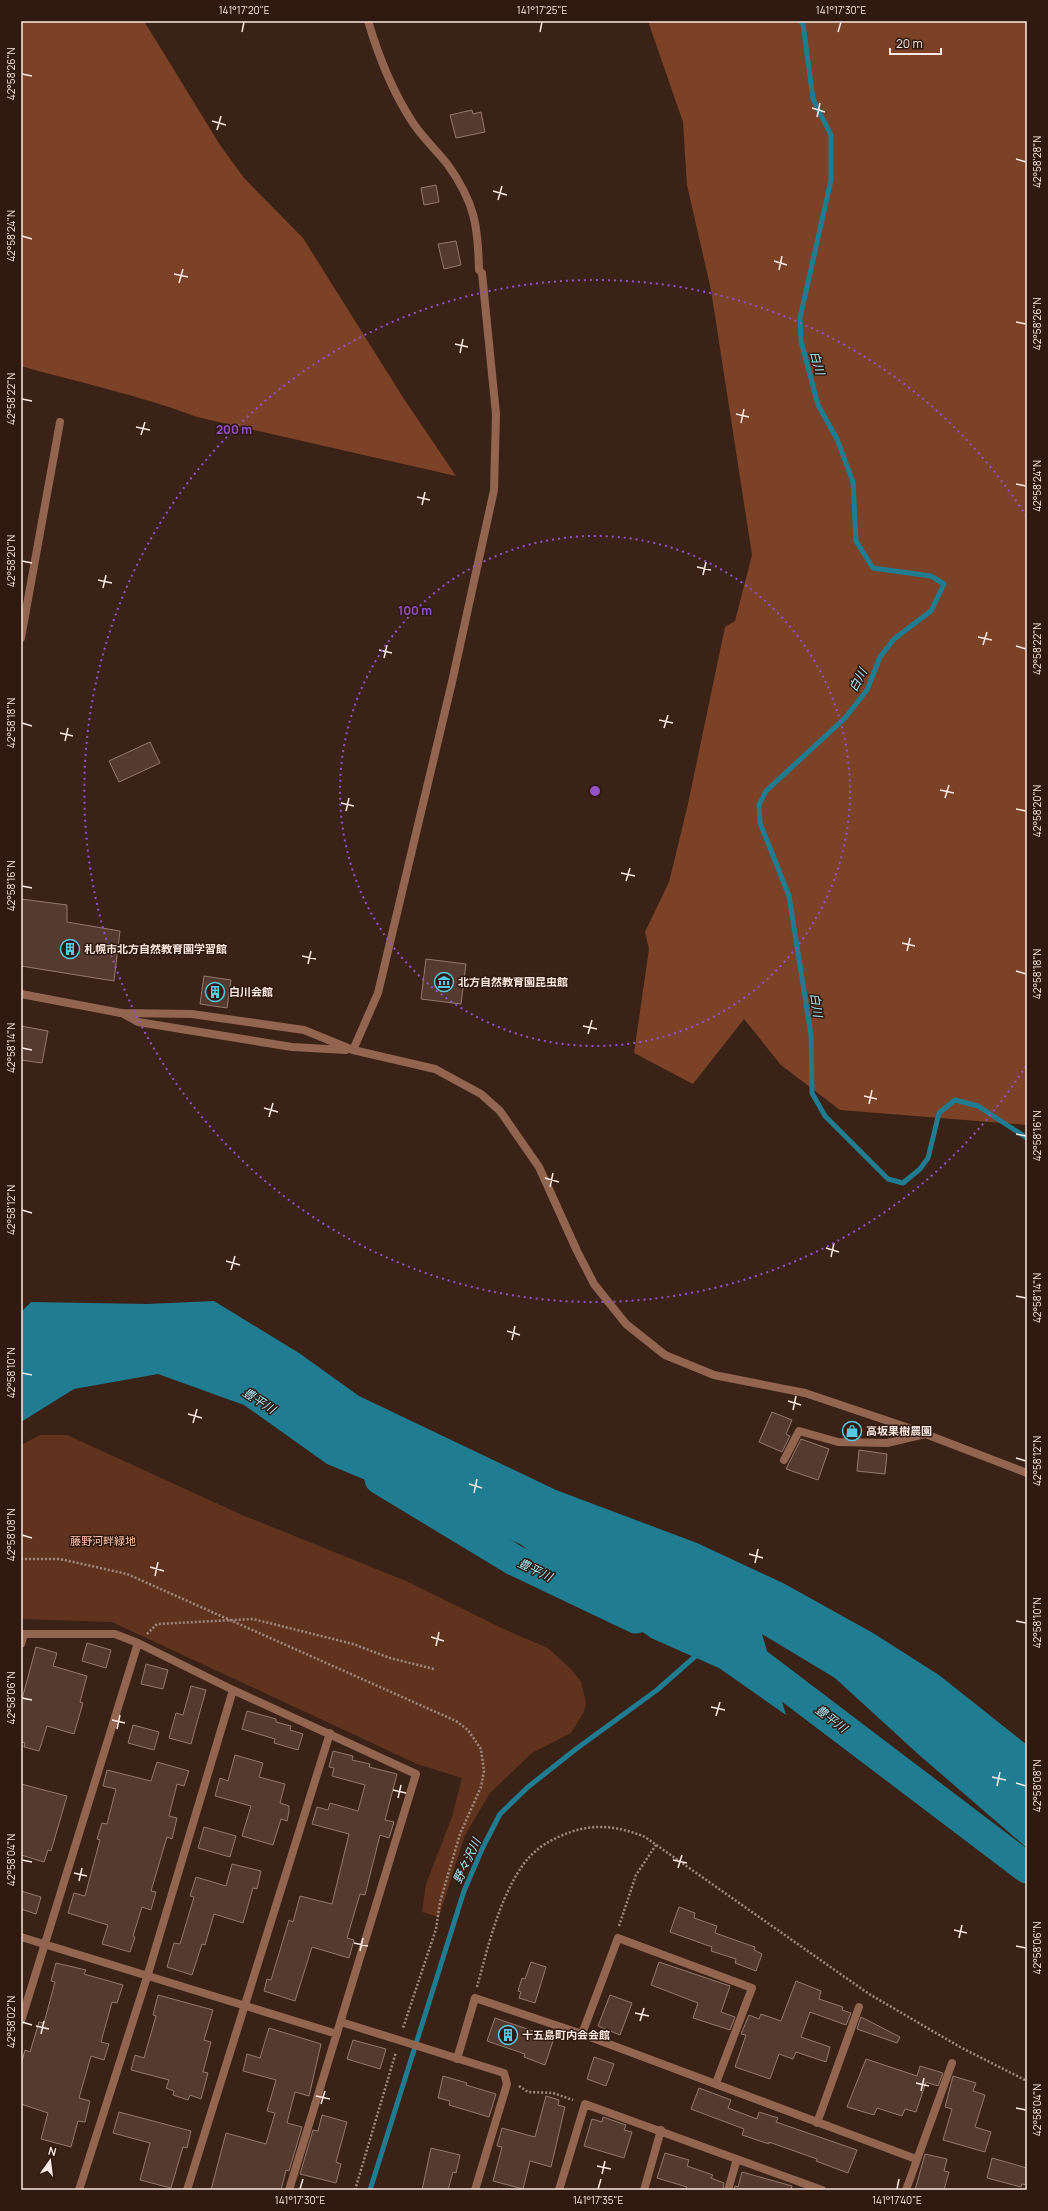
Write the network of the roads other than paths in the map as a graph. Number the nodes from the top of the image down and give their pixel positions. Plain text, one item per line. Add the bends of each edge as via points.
1 (368, 21) edge
2 (60, 422) dead end
3 (21, 638) edge
4 (21, 994) edge
5 (121, 1013) junction
6 (353, 1050) junction
7 (925, 1434) junction
8 (784, 1460) dead end
9 (1027, 1473) edge
10 (22, 1634) edge
11 (138, 1643) junction
12 (21, 1644) edge
13 (233, 1690) junction
14 (330, 1733) junction
15 (21, 1937) edge
16 (45, 1944) junction
17 (147, 1977) junction
18 (246, 2006) junction
19 (859, 2007) dead end
20 (21, 2021) edge
21 (341, 2022) junction
22 (337, 2034) junction
23 (582, 2034) junction
24 (457, 2059) junction
25 (952, 2063) dead end
26 (716, 2083) junction
27 (817, 2122) junction
28 (661, 2130) junction
29 (737, 2159) junction
30 (916, 2159) junction
31 (813, 2188) edge
32 (79, 2190) edge
33 (187, 2190) edge
34 (289, 2190) edge
35 (475, 2190) edge
36 (559, 2190) edge
37 (644, 2190) edge
38 (728, 2190) edge
39 (822, 2190) edge
40 (906, 2190) edge

1 - 6 street via 379,60 391,86 414,124 448,166 468,197 478,231 496,414 494,490 452,682 378,993
2 - 3 street
4 - 5 street
5 - 6 street via 138,1022 284,1046
5 - 6 street via 192,1014 304,1030
6 - 7 street via 435,1069 481,1094 500,1111 539,1167 594,1284 626,1324 665,1355 714,1375 806,1393
7 - 8 street via 887,1443 838,1442 799,1431
7 - 9 street
10 - 11 street via 115,1634
10 - 12 street
11 - 13 street
11 - 16 street
13 - 14 street
13 - 17 street
14 - 18 street
14 - 21 street via 416,1774
15 - 16 street
16 - 17 street
16 - 20 street
17 - 18 street
17 - 32 street
18 - 22 street
18 - 33 street
19 - 27 street
21 - 22 street
21 - 24 street
22 - 34 street
23 - 24 street via 475,1998
23 - 26 street
23 - 26 street via 618,1938 752,1988
24 - 35 street via 504,2073 507,2084
25 - 30 street
26 - 27 street
27 - 30 street
28 - 29 street
28 - 36 street via 585,2104
28 - 37 street
29 - 31 street
29 - 38 street
30 - 40 street
31 - 39 street

